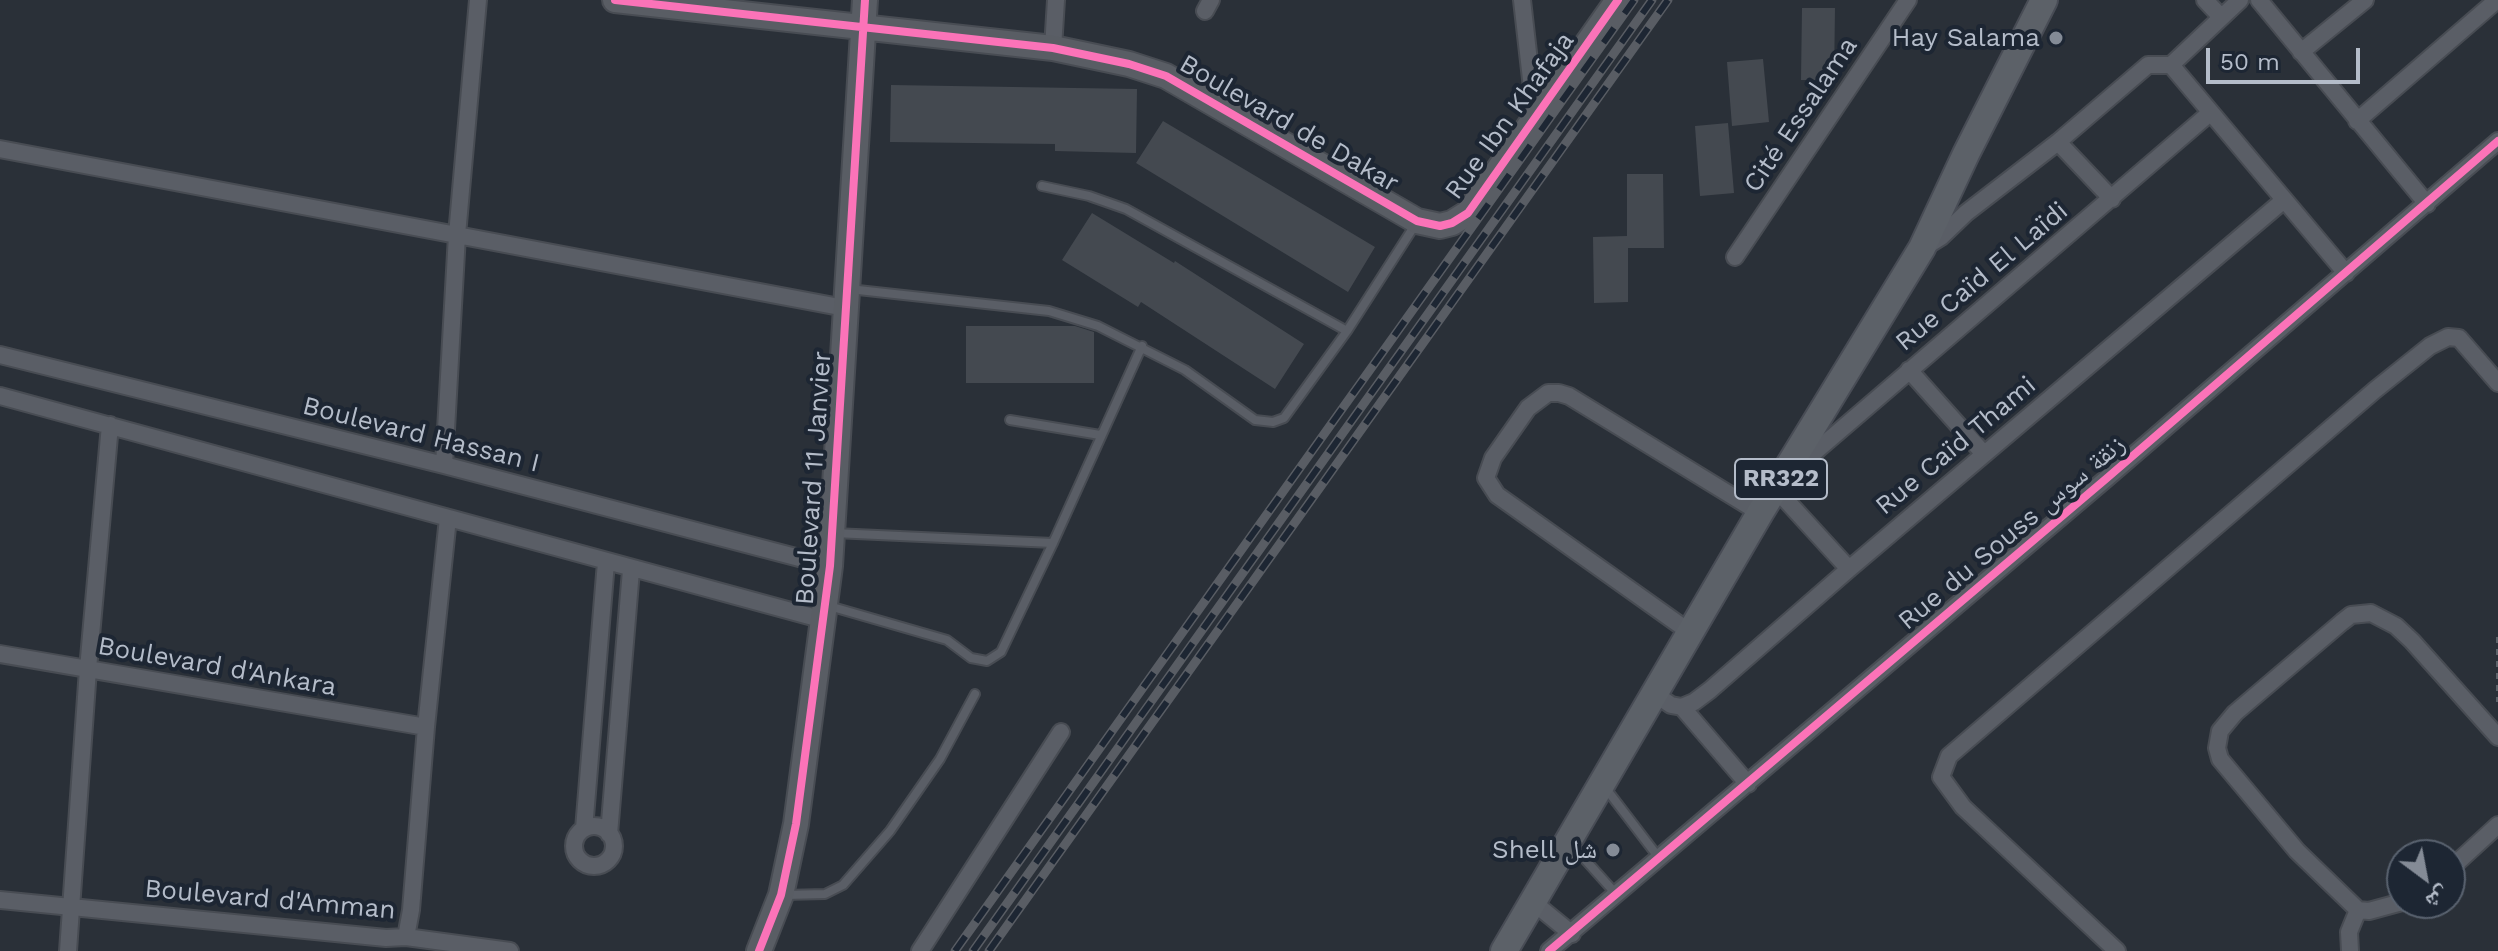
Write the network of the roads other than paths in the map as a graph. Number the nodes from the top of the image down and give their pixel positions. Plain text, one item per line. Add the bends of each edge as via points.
1 (478, 0) edge
2 (615, 0) edge
3 (865, 0) edge
4 (1056, 0) edge
5 (1522, 0) edge
6 (1618, 0) edge
7 (1908, 0) edge
8 (2044, 0) edge
9 (2205, 0) edge
10 (2240, 0) edge
11 (2259, 0) edge
12 (2365, 0) edge
13 (2497, 0) edge
14 (2221, 17) junction
15 (864, 27) junction
16 (1053, 48) junction
17 (2301, 52) junction
18 (2171, 65) junction
19 (2210, 113) junction
20 (1535, 114) junction
21 (2357, 121) junction
22 (2498, 141) edge
23 (2058, 142) junction
24 (0, 149) edge
25 (1042, 186) dead end
26 (2112, 199) junction
27 (2284, 200) junction
28 (2427, 204) junction
29 (1417, 221) junction
30 (457, 235) junction
31 (1922, 248) junction
32 (1735, 257) dead end
33 (2346, 273) junction
34 (846, 298) junction
35 (1347, 331) junction
36 (1142, 346) junction
37 (0, 355) edge
38 (1909, 370) junction
39 (2498, 383) edge
40 (0, 396) edge
41 (1010, 420) dead end
42 (110, 425) junction
43 (1100, 435) junction
44 (1984, 454) junction
45 (444, 465) junction
46 (1780, 481) junction
47 (1760, 513) junction
48 (448, 518) junction
49 (832, 533) junction
50 (1053, 543) junction
51 (606, 562) junction
52 (830, 566) junction
53 (1849, 569) junction
54 (631, 570) junction
55 (825, 613) junction
56 (1691, 633) junction
57 (0, 654) edge
58 (88, 669) junction
59 (975, 694) dead end
60 (1655, 694) junction
61 (1682, 707) junction
62 (426, 727) junction
63 (1061, 732) dead end
64 (2498, 737) edge
65 (592, 738) junction
66 (617, 740) junction
67 (1602, 784) junction
68 (1748, 784) junction
69 (2498, 825) edge
70 (584, 829) junction
71 (609, 834) junction
72 (1569, 842) junction
73 (2466, 854) edge
74 (1659, 859) junction
75 (1617, 894) junction
76 (781, 895) junction
77 (0, 900) edge
78 (1533, 902) junction
79 (2386, 906) edge
80 (72, 908) junction
81 (2358, 910) junction
82 (1572, 934) junction
83 (406, 937) junction
84 (68, 951) edge
85 (510, 951) edge
86 (759, 951) edge
87 (920, 951) edge
88 (1504, 951) edge
89 (1549, 951) edge
90 (2117, 951) edge
91 (2350, 951) edge

1 - 30 street
2 - 15 street, Boulevard de Dakar
3 - 15 street, Boulevard 11 Janvier
4 - 16 street
5 - 20 street
6 - 20 street, Rue Ibn Khafaja
7 - 32 street, Cité Essalama
8 - 31 main road, RR322
9 - 14 street
10 - 14 street
11 - 17 street
12 - 17 street
13 - 21 street
14 - 18 street
15 - 16 street, Boulevard de Dakar
15 - 34 street, Boulevard 11 Janvier
16 - 29 street, Boulevard de Dakar via 1166,76
17 - 21 street
18 - 19 street
18 - 23 street via 2148,65
19 - 26 street, Rue Caïd El Laïdi
19 - 27 street
20 - 29 street, Rue Ibn Khafaja via 1465,216 1440,226
21 - 28 street
22 - 28 street, Rue du Souss زنقة سوس
23 - 26 street
23 - 31 street
24 - 30 street
25 - 35 lane via 1126,209
26 - 38 street, Rue Caïd El Laïdi
27 - 33 street
27 - 44 street, Rue Caïd Thami
28 - 33 street, Rue du Souss زنقة سوس
29 - 35 lane
30 - 34 street
30 - 45 street
31 - 46 main road, RR322
33 - 68 street, Rue du Souss زنقة سوس
34 - 36 lane via 1049,311
34 - 49 street, Boulevard 11 Janvier
35 - 36 lane via 1284,418 1273,422 1255,420
36 - 43 lane
37 - 45 street, Boulevard Hassan I
38 - 44 street
38 - 46 street, Rue Caïd El Laïdi
39 - 90 street via 2459,338 2430,346 1949,756 1941,777 1963,807
40 - 42 street
41 - 43 lane
42 - 48 street
42 - 58 street
43 - 50 lane
44 - 53 street, Rue Caïd Thami
45 - 52 street, Boulevard Hassan I
46 - 47 main road, RR322
46 - 53 street
47 - 56 main road, RR322
47 - 56 street via 1559,393 1548,393 1528,408 1493,458 1486,478 1497,495
48 - 51 street
48 - 62 street, Boulevard d'Amman
49 - 50 lane
49 - 52 street, Boulevard 11 Janvier
50 - 55 lane via 1001,652 987,661 971,658 947,640
51 - 54 street
51 - 65 street
52 - 55 street, Boulevard 11 Janvier
53 - 61 street, Rue Caïd Thami via 1710,690
54 - 55 street
54 - 66 street
55 - 76 street, Boulevard 11 Janvier
56 - 60 main road, RR322
57 - 58 street, Boulevard d'Ankara
58 - 62 street, Boulevard d'Ankara
58 - 80 street
59 - 76 lane via 940,759 890,831 843,885 825,894
60 - 61 street
60 - 67 main road, RR322
61 - 68 street
62 - 83 street, Boulevard d'Amman
63 - 87 street
64 - 81 street via 2412,641 2371,613 2351,615 2342,622 2220,731 2220,759 2297,851
65 - 66 street
65 - 70 street
66 - 71 street
67 - 72 main road, RR322
67 - 74 lane
68 - 74 street, Rue du Souss زنقة سوس
69 - 73 street
70 - 71 street via 597,827
70 - 71 street via 574,846 578,859 590,866 609,859 614,847
72 - 75 lane
72 - 78 main road, RR322
74 - 75 street, Rue du Souss زنقة سوس
75 - 82 street, Rue du Souss زنقة سوس
76 - 86 street, Boulevard 11 Janvier
77 - 80 street, Boulevard d'Amman
78 - 82 street
78 - 88 main road, RR322
79 - 81 street
80 - 83 street, Boulevard d'Amman
80 - 84 street
81 - 91 street via 2349,932
82 - 89 street, Rue du Souss زنقة سوس
83 - 85 street

